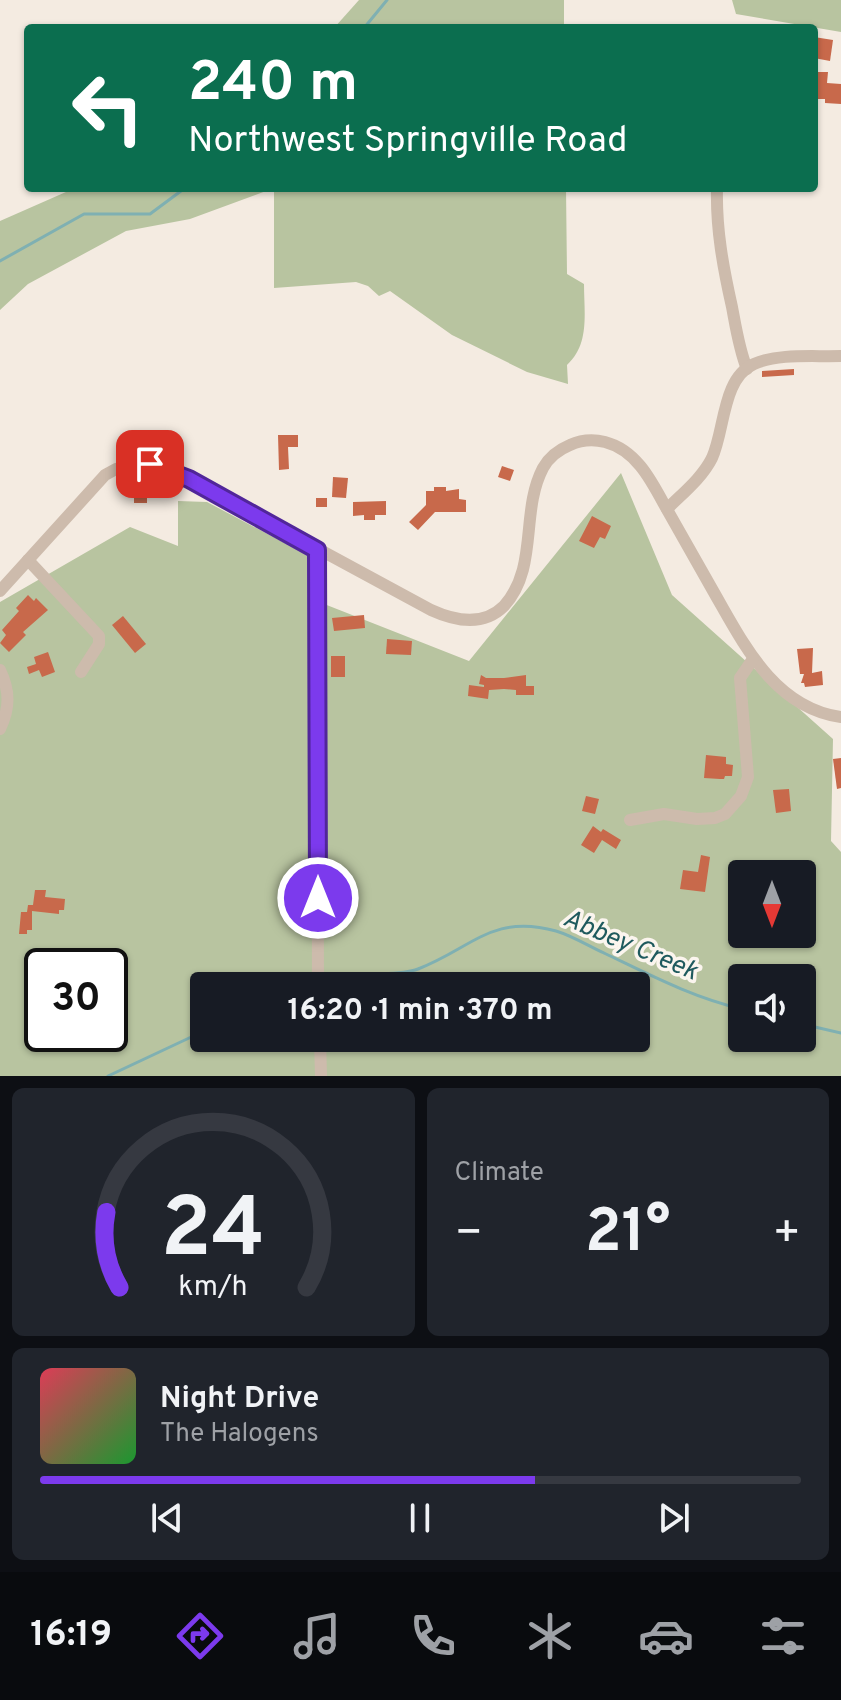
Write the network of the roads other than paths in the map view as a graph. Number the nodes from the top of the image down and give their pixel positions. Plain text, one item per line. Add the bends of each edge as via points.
1 (717, 192) edge
2 (841, 356) edge
3 (747, 369) junction
4 (667, 509) junction
5 (317, 550) junction
6 (28, 560) junction
7 (0, 591) edge
8 (753, 659) junction
9 (0, 670) edge
10 (81, 672) dead end
11 (841, 717) edge
12 (0, 729) edge
13 (630, 820) dead end
14 (318, 972) edge
15 (320, 1052) edge
16 (321, 1076) edge

1 - 3 street via 722,258
2 - 3 street via 766,361
3 - 4 street via 732,392 705,470
4 - 5 street via 639,464 617,446 588,440 562,448 538,480 521,579 497,612 476,620 460,621 431,610
4 - 8 street
5 - 6 street via 189,479 137,463 105,475
5 - 14 street
6 - 7 street
6 - 10 street via 99,636
8 - 11 street via 796,700
8 - 13 street via 740,678 746,784 733,807 715,818 664,814
9 - 12 street via 9,696
15 - 16 street

